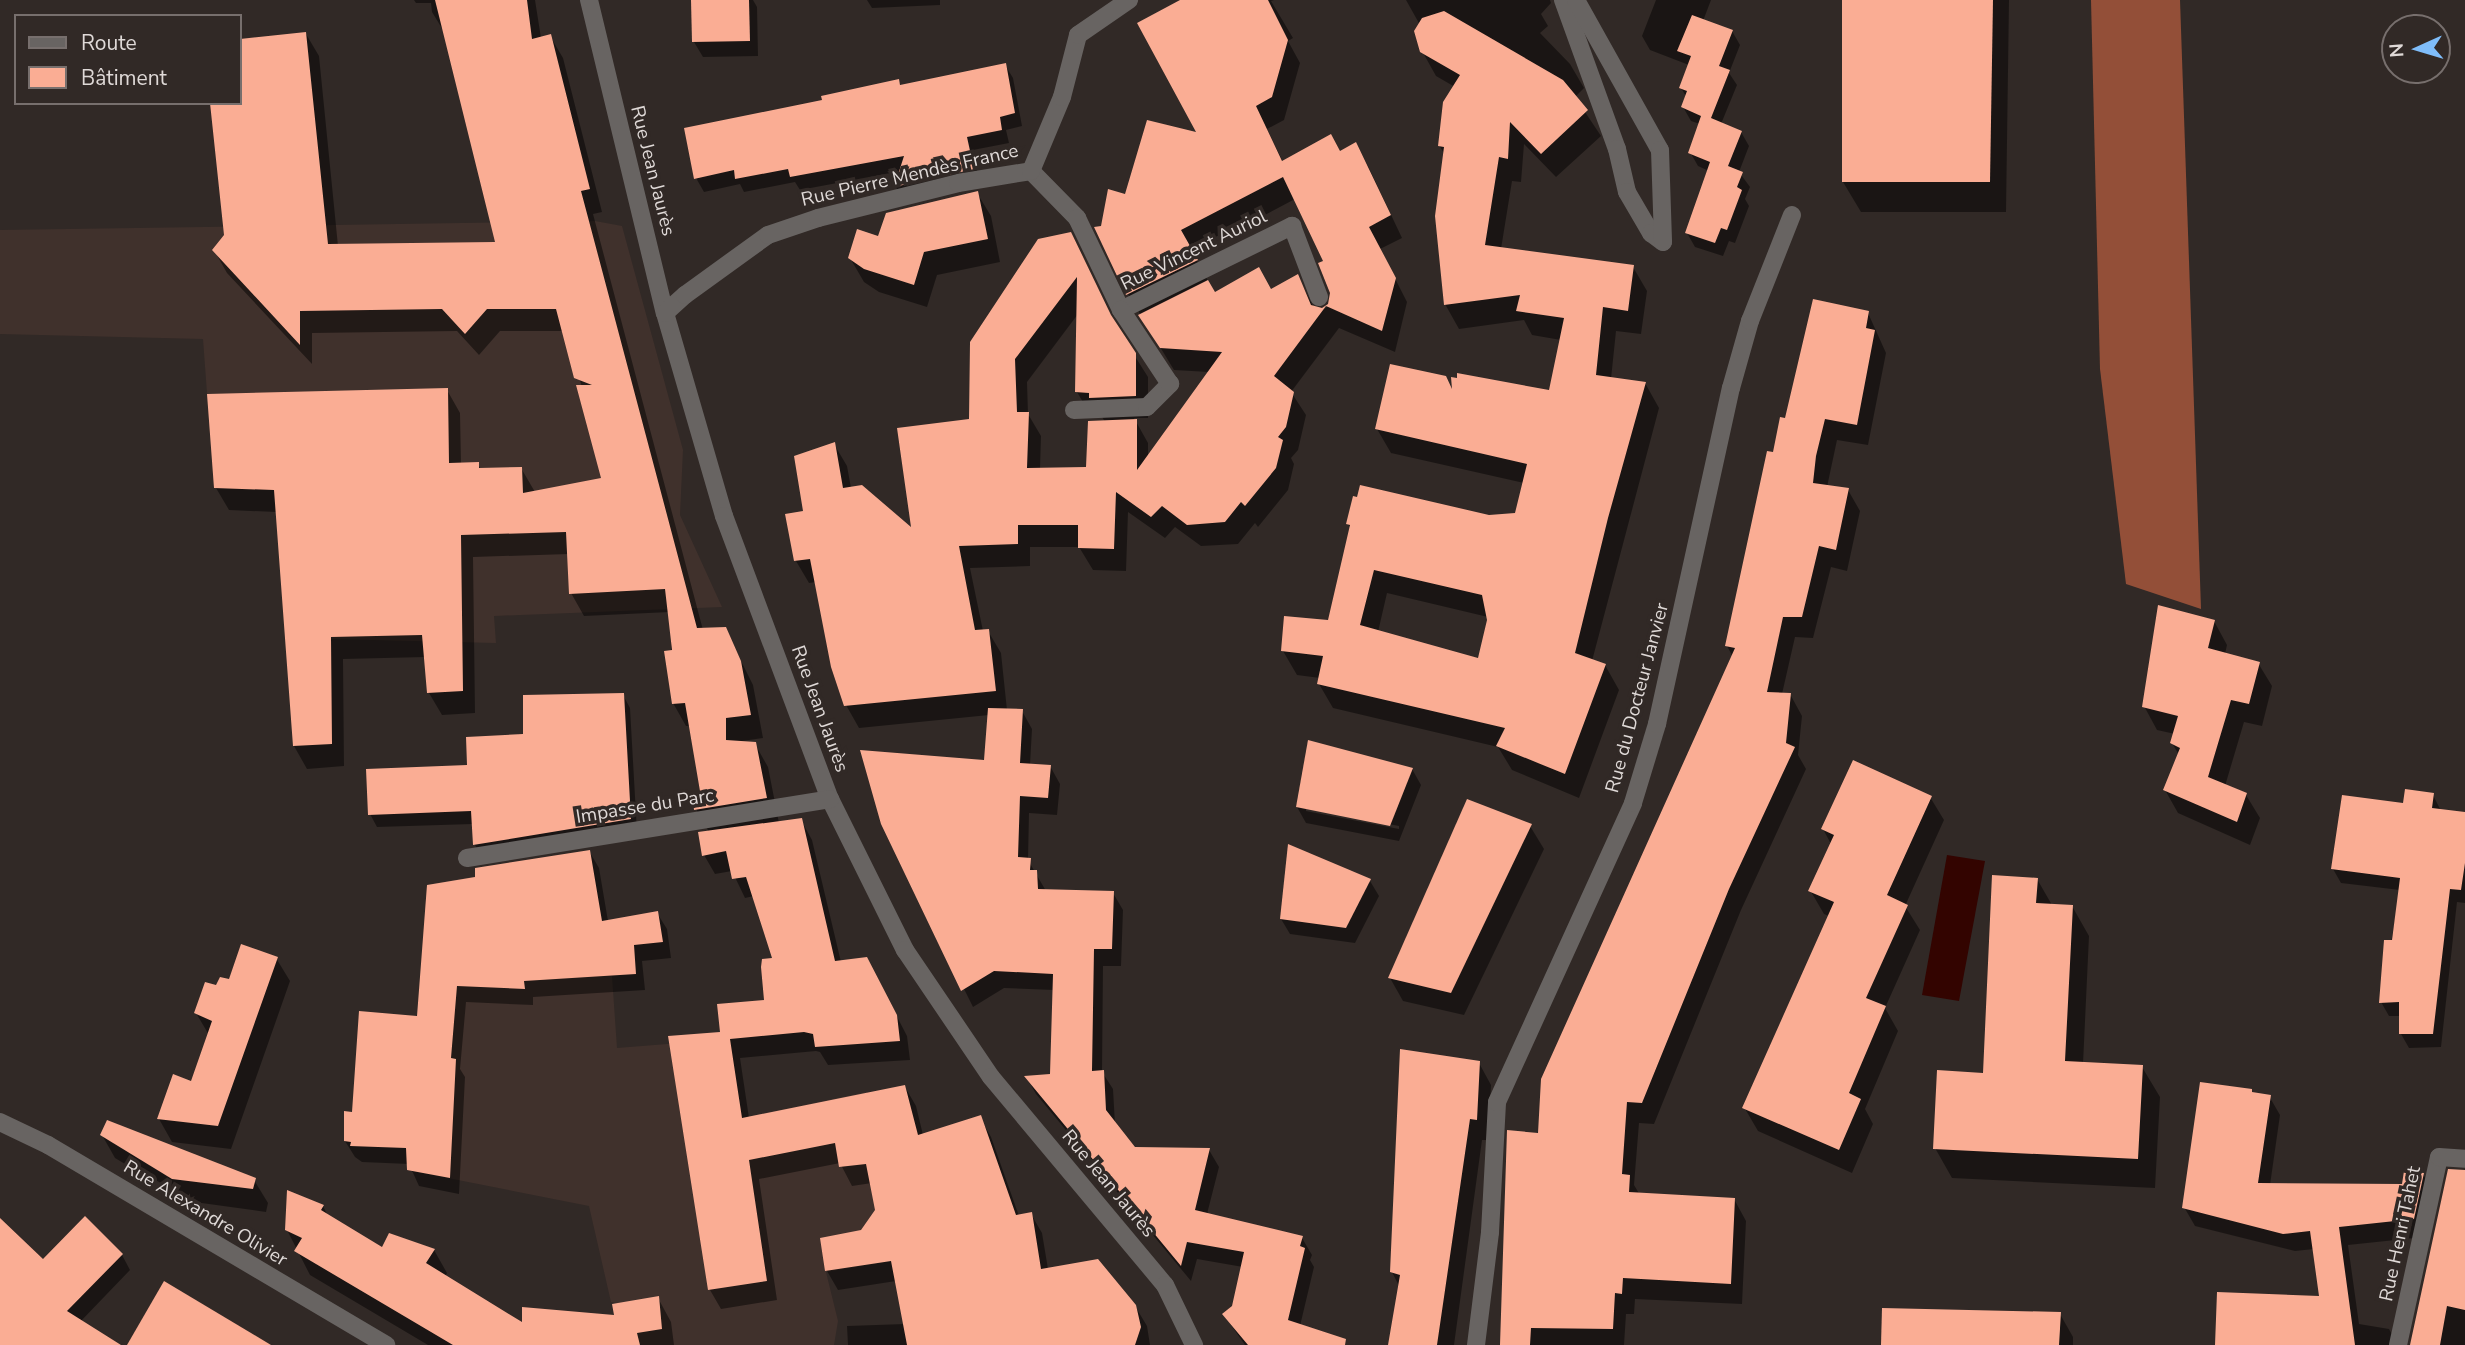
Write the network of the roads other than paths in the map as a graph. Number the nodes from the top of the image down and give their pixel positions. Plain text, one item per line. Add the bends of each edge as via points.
1 (589, 0) edge
2 (1129, 0) edge
3 (1563, 0) edge
4 (1576, 0) edge
5 (1031, 171) junction
6 (1792, 215) dead end
7 (1319, 298) dead end
8 (1121, 310) junction
9 (665, 313) junction
10 (1074, 410) dead end
11 (830, 799) junction
12 (467, 858) dead end
13 (0, 1122) edge
14 (2465, 1160) edge
15 (386, 1345) edge
16 (1194, 1345) edge
17 (1476, 1345) edge
18 (2398, 1345) edge

1 - 9 street, Rue Jean Jaurès
2 - 5 street, Rue Pierre Mendès France via 1078,35 1062,97
3 - 4 street via 1617,149 1627,192 1651,233 1663,242 1660,150
5 - 8 street, Rue Vincent Auriol via 1077,218
5 - 9 street, Rue Pierre Mendès France via 958,183 768,235
6 - 17 street, Rue du Docteur Janvier via 1750,321 1731,388 1660,711 1633,803 1497,1102 1490,1232
7 - 8 street, Rue Vincent Auriol via 1292,226
8 - 10 street, Rue Vincent Auriol via 1170,384 1147,407
9 - 11 street, Rue Jean Jaurès via 724,516
11 - 12 street, Impasse du Parc
11 - 16 street, Rue Jean Jaurès via 905,950 990,1077 1165,1285
13 - 15 street, Rue Alexandre Olivier via 48,1145
14 - 18 street, Rue Henri Tahet via 2439,1157

